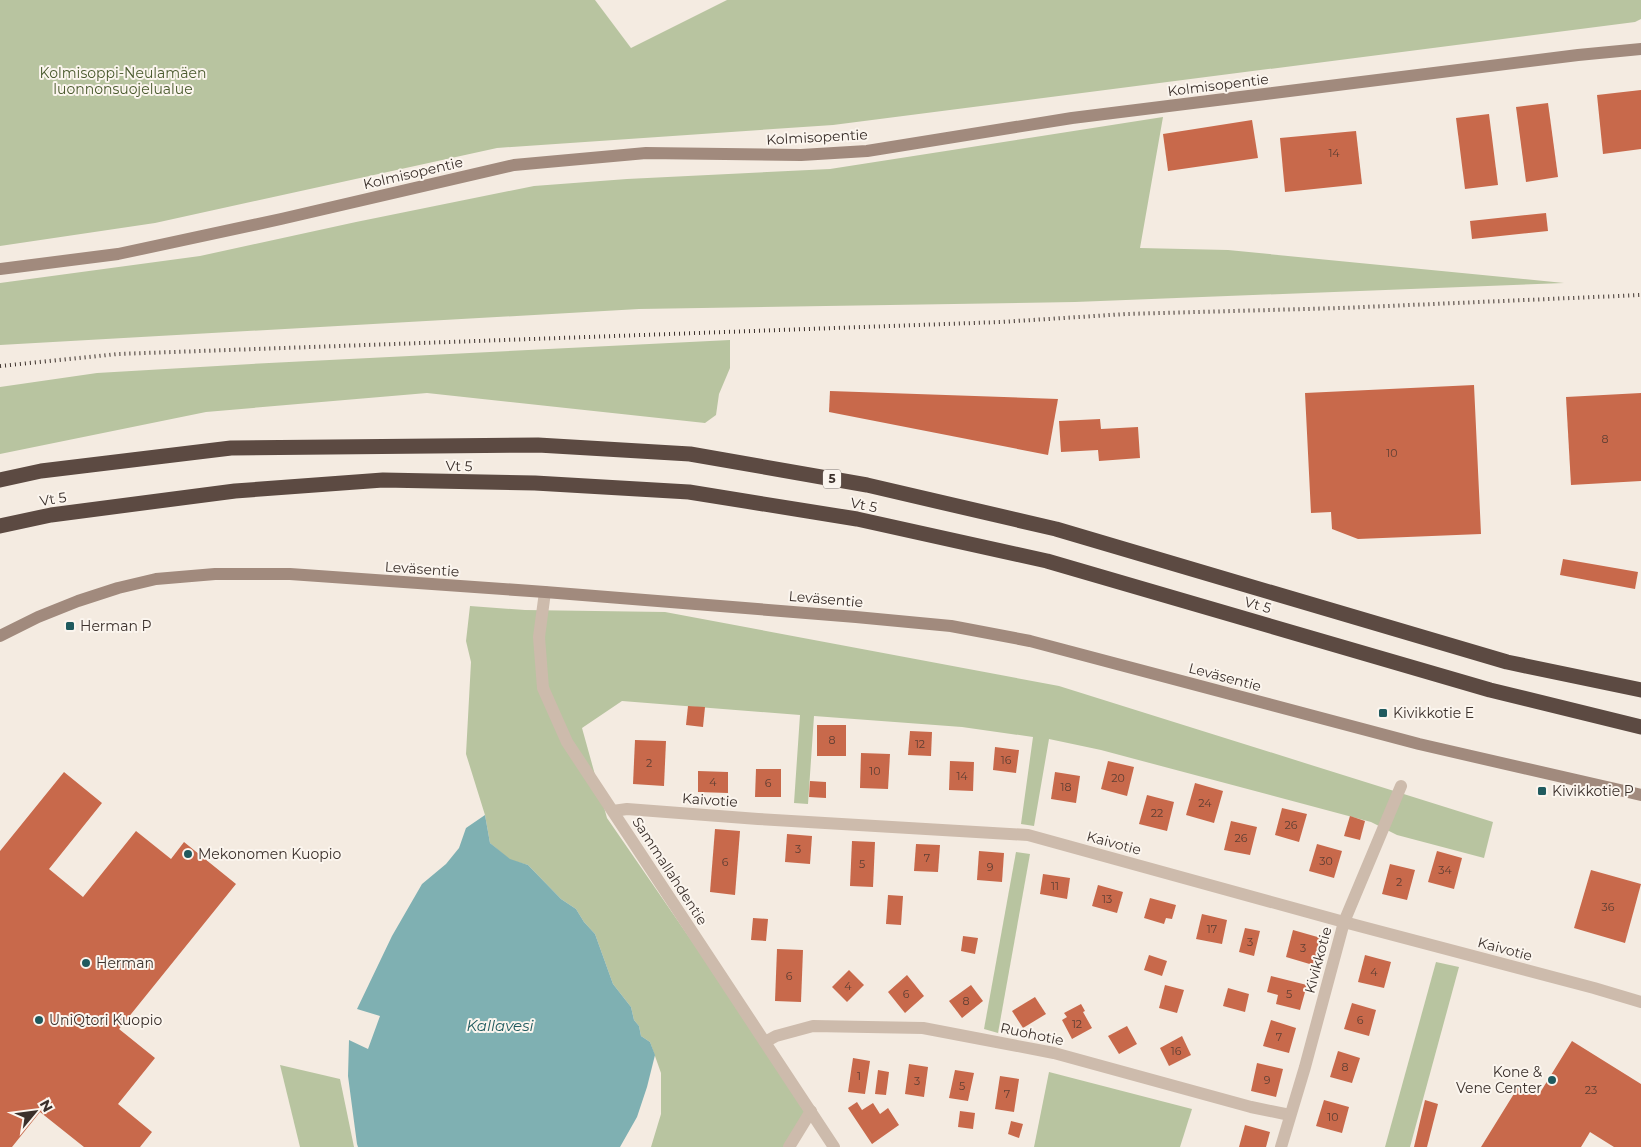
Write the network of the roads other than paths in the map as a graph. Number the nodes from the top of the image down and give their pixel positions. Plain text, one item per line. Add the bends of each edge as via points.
1 (1641, 49) edge
2 (0, 269) edge
3 (0, 480) edge
4 (0, 526) edge
5 (545, 592) junction
6 (0, 636) edge
7 (1641, 690) edge
8 (1641, 727) edge
9 (1400, 786) dead end
10 (1641, 795) edge
11 (613, 811) junction
12 (1344, 922) junction
13 (1641, 1002) edge
14 (765, 1042) junction
15 (811, 1111) junction
16 (1290, 1116) junction
17 (788, 1147) edge
18 (834, 1147) edge
19 (1281, 1147) edge

1 - 2 main road, Kolmisopentie via 1072,118 867,151 801,155 646,153 514,165 118,254
3 - 7 highway, Vt 5 / 5 via 41,471 231,448 538,445 690,454 867,485 1056,529 1507,662
4 - 8 highway, Vt 5 via 51,515 235,491 383,480 535,483 689,492 857,520 1047,561 1490,690
5 - 6 main road, Leväsentie via 290,574 215,574 156,579 118,588 62,607
5 - 10 main road, Leväsentie via 952,626 1030,641 1419,744
5 - 11 street, Sammallahdentie via 539,637 543,688 567,742
9 - 12 street, Kivikkotie
11 - 12 street, Kaivotie via 627,809 1028,835
11 - 14 street, Sammallahdentie
12 - 13 street, Kaivotie
12 - 16 street, Kivikkotie
14 - 15 street, Sammallahdentie
14 - 16 street, Ruohotie via 813,1026 923,1028 1054,1053
15 - 17 street
15 - 18 street, Sammallahdentie
16 - 19 street, Kivikkotie

